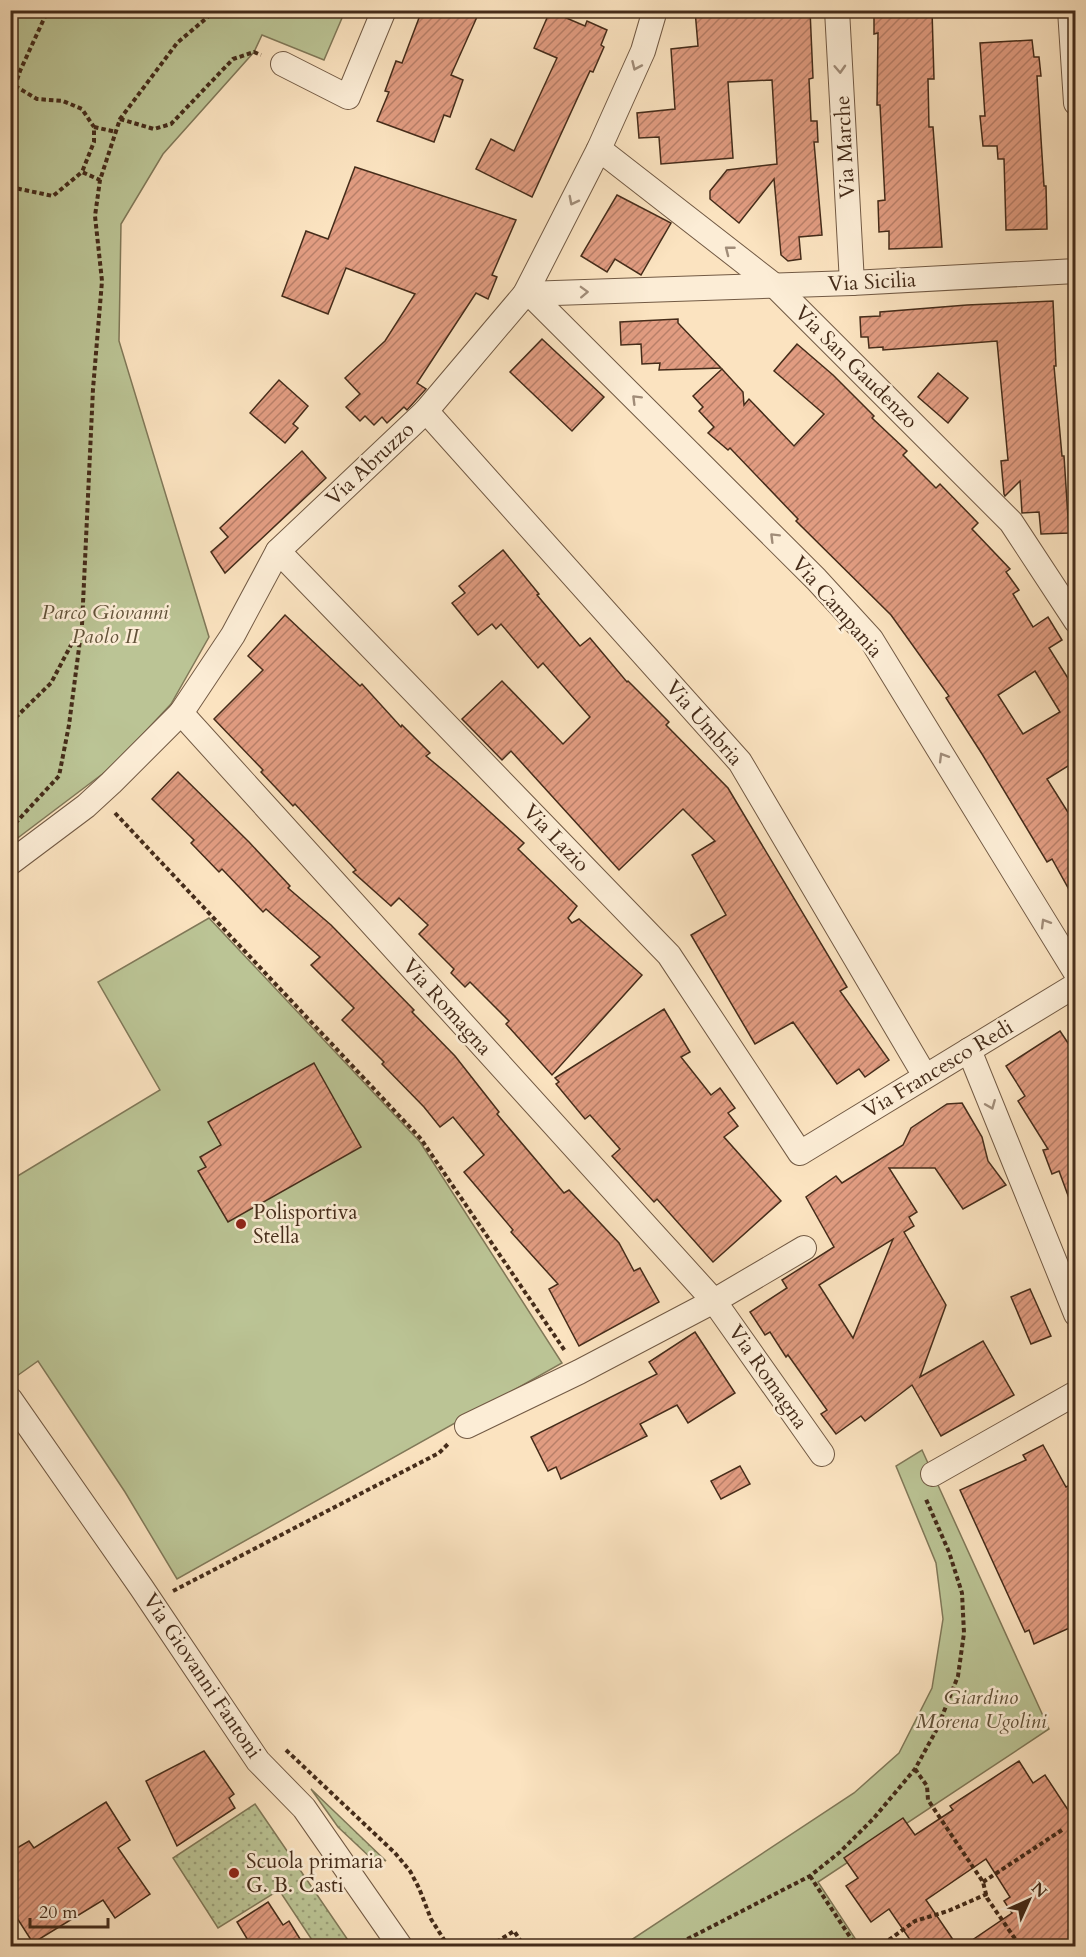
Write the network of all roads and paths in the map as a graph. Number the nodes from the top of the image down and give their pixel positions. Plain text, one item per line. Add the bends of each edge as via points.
1 (48, 10) edge
2 (216, 10) edge
3 (384, 10) edge
4 (656, 10) edge
5 (837, 10) edge
6 (1070, 10) edge
7 (283, 64) joint
8 (15, 86) junction
9 (10, 101) edge
10 (1076, 103) edge
11 (120, 119) junction
12 (94, 127) junction
13 (116, 132) junction
14 (599, 149) junction
15 (82, 172) junction
16 (100, 180) junction
17 (10, 187) edge
18 (1076, 271) edge
19 (852, 283) junction
20 (775, 286) junction
21 (528, 294) junction
22 (426, 411) junction
23 (278, 550) junction
24 (1076, 621) edge
25 (82, 625) junction
26 (180, 713) junction
27 (10, 723) edge
28 (98, 795) junction
29 (10, 829) edge
30 (10, 863) edge
31 (1076, 973) edge
32 (1076, 985) edge
33 (969, 1050) junction
34 (926, 1076) junction
35 (800, 1153) joint
36 (804, 1248) dead end
37 (714, 1301) junction
38 (1076, 1314) edge
39 (579, 1372) junction
40 (1076, 1393) edge
41 (10, 1399) edge
42 (467, 1426) joint
43 (822, 1454) dead end
44 (933, 1474) joint
45 (151, 1603) junction
46 (281, 1745) dead end
47 (915, 1769) junction
48 (1062, 1830) dead end
49 (810, 1876) junction
50 (983, 1882) junction
51 (987, 1894) junction
52 (886, 1944) edge
53 (400, 1947) edge
54 (448, 1947) edge
55 (490, 1947) edge
56 (524, 1947) edge
57 (674, 1947) edge
58 (856, 1947) edge
59 (877, 1947) edge
60 (1020, 1947) edge

1 - 8 path
2 - 11 path via 177,43
3 - 7 street via 348,97
4 -> 14 street, Via Abruzzo via 643,51
5 -> 19 street, Via Marche
6 - 10 street
7 - 11 path via 254,52 233,59 171,124 154,129
8 - 9 path
8 - 12 path via 37,99 63,101 82,109
11 - 13 path
12 - 13 path
12 - 15 path via 94,142
13 - 16 path
20 -> 14 street, Via San Gaudenzo
14 -> 21 street, Via Abruzzo
15 - 16 path
15 - 17 path via 53,196
16 - 25 path via 95,216 102,281
18 - 19 street, Via Sicilia
19 - 20 street, Via Sicilia
21 -> 20 street, Via Sicilia
20 - 24 street, Via San Gaudenzo via 1011,522
21 - 22 street, Via Abruzzo
31 -> 21 street, Via Campania via 871,639 816,579
22 - 23 street, Via Abruzzo
22 - 34 street, Via Umbria via 740,762
23 - 26 street, Via Abruzzo via 232,635
23 - 35 street, Via Lazio via 669,955
25 - 27 path via 51,683
25 - 29 path via 58,776
26 - 28 street, Via Abruzzo
26 - 37 street, Via Romagna
28 - 30 street, Via Abruzzo
28 - 39 path via 422,1139
32 - 33 street, Via Francesco Redi
33 - 34 street, Via Francesco Redi
33 -> 38 street
34 - 35 street, Via Francesco Redi
36 - 37 street, Via Romagna
37 - 39 street, Via Romagna
37 - 43 street, Via Romagna
39 - 42 street, Via Romagna
40 - 44 street
41 - 45 street, Via Giovanni Fantoni
42 - 45 path via 439,1453
44 - 47 path via 923,1480 923,1493 950,1552 962,1593 964,1633 958,1676 937,1730
45 - 53 street, Via Giovanni Fantoni via 258,1761 304,1808
46 - 54 path via 410,1871
47 - 49 path via 865,1827
47 - 50 path via 927,1786 928,1800
48 - 50 path
49 - 57 path
49 - 58 path
50 - 51 path
51 - 52 path via 915,1921
51 - 60 path
52 - 59 path
55 - 56 path via 514,1931

